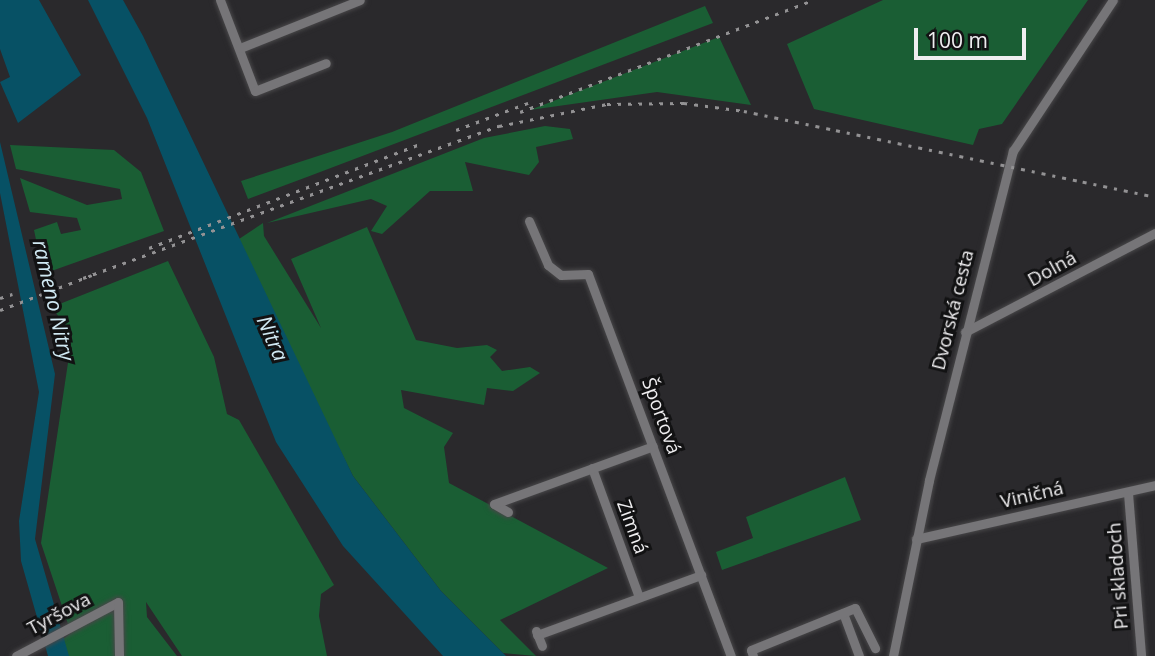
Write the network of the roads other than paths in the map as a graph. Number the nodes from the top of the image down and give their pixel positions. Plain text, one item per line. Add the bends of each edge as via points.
1 (220, 0) edge
2 (360, 0) edge
3 (1113, 0) edge
4 (240, 48) junction
5 (326, 63) dead end
6 (529, 221) dead end
7 (1155, 233) edge
8 (965, 332) junction
9 (653, 446) junction
10 (592, 468) junction
11 (1155, 485) edge
12 (1128, 493) junction
13 (508, 512) dead end
14 (916, 539) junction
15 (701, 575) junction
16 (639, 597) junction
17 (842, 613) junction
18 (542, 646) dead end
19 (875, 649) dead end
20 (16, 656) edge
21 (119, 656) edge
22 (731, 656) edge
23 (753, 656) edge
24 (859, 656) edge
25 (892, 656) edge
26 (1141, 656) edge

1 - 4 street
2 - 4 street
3 - 8 street, Dvorská cesta via 1018,140
4 - 5 street via 255,90
6 - 9 street, Športová via 548,265 561,275 588,274
7 - 8 street, Dolná
8 - 14 street, Dvorská cesta
9 - 10 street
9 - 15 street, Športová
10 - 13 street via 494,504
10 - 16 street, Zimná
11 - 12 street, Viničná
12 - 14 street, Viničná
12 - 26 street, Pri skladoch
14 - 25 street, Dvorská cesta
15 - 16 street
15 - 22 street, Športová
16 - 18 street via 536,632
17 - 19 street via 862,611
17 - 23 street via 751,650
17 - 24 street
20 - 21 street, Tyršova via 118,602

